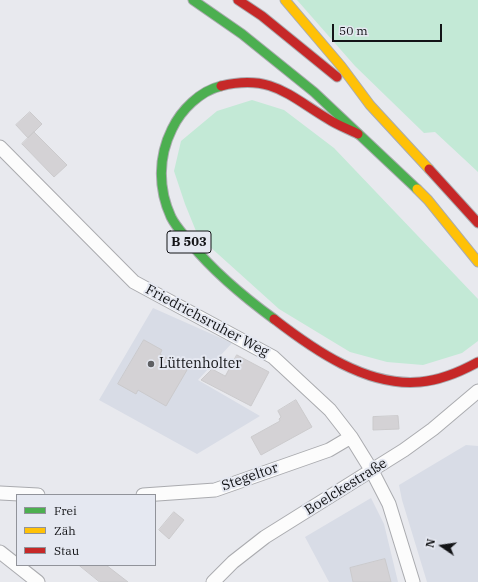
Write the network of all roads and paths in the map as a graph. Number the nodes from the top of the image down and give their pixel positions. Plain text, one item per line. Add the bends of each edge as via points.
1 (193, 0) edge
2 (238, 0) edge
3 (286, 0) edge
4 (370, 105) junction
5 (358, 134) junction
6 (0, 147) edge
7 (478, 223) edge
8 (478, 262) edge
9 (478, 362) edge
10 (478, 391) edge
11 (351, 437) junction
12 (372, 471) junction
13 (0, 494) edge
14 (16, 494) edge
15 (156, 494) edge
16 (0, 552) edge
17 (16, 565) edge
18 (18, 566) edge
19 (38, 582) edge
20 (213, 582) edge
21 (413, 582) edge

1 - 5 highway, B 503 via 242,34 296,77
2 - 4 highway via 262,16
3 - 4 highway
4 - 7 highway
5 - 8 highway, B 503 via 428,200
5 - 9 highway, B 503 via 328,119 284,91 262,84 239,83 217,87 202,94 186,108 175,121 166,139 161,161 161,181 169,213 179,230 213,269 273,319 329,357 347,366 363,373 400,382 446,377
6 - 11 street, Friedrichsruher Weg via 134,282 273,356 330,410
10 - 12 street, Boelckestraße via 433,429
11 - 12 street, Friedrichsruher Weg
11 - 15 street, Stegeltor via 329,450 215,490
12 - 20 street, Boelckestraße via 265,537 233,562
12 - 21 street, Friedrichsruher Weg via 389,504
13 - 14 street
16 - 17 street
18 - 19 street

